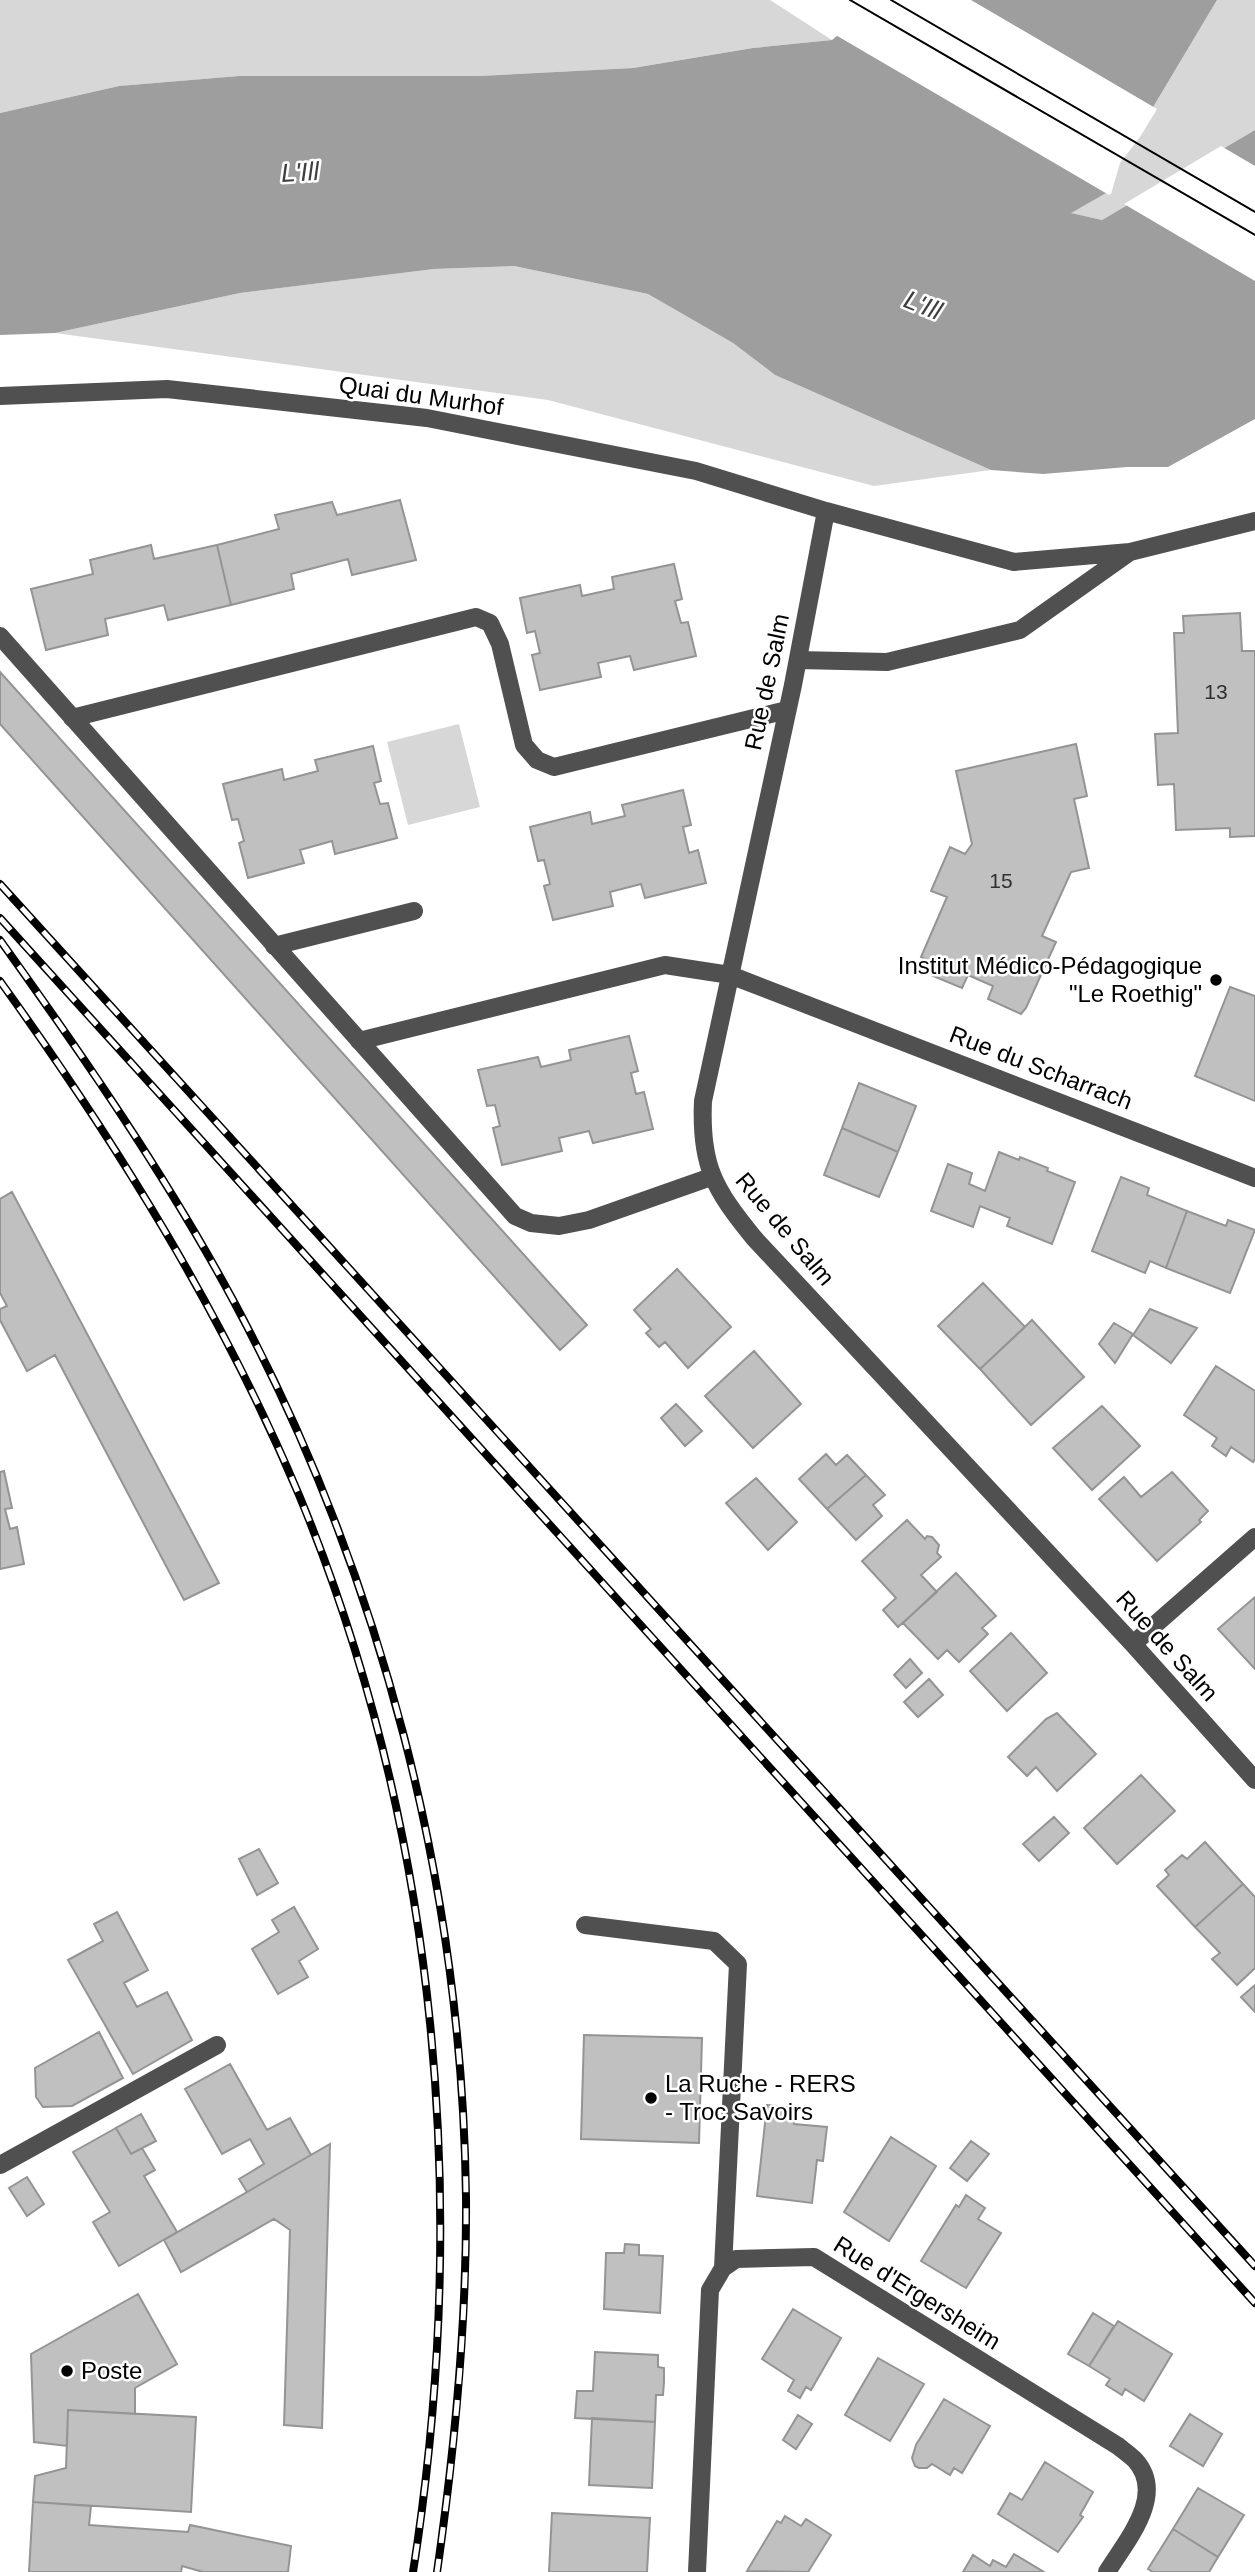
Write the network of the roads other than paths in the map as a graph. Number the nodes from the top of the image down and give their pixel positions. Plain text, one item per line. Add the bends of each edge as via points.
1 (0, 396) edge
2 (826, 511) junction
3 (1255, 521) edge
4 (1130, 552) junction
5 (0, 636) edge
6 (798, 660) junction
7 (787, 710) junction
8 (72, 718) junction
9 (414, 911) dead end
10 (274, 946) junction
11 (730, 975) junction
12 (359, 1041) junction
13 (711, 1177) junction
14 (1255, 1178) edge
15 (1255, 1537) edge
16 (1133, 1644) junction
17 (1255, 1780) edge
18 (585, 1925) dead end
19 (217, 2045) dead end
20 (0, 2165) edge
21 (723, 2268) junction
22 (697, 2572) edge
23 (1107, 2572) edge

1 - 2 street, Quai du Murhof via 167,389 427,418 696,471
2 - 4 street, Quai du Murhof via 1014,562
2 - 6 street, Rue de Salm
3 - 4 street
4 - 6 street via 1020,630 887,662
5 - 8 street
6 - 7 street, Rue de Salm
7 - 8 street via 554,766 537,760 524,745 500,644 490,623 476,617
7 - 11 street, Rue de Salm
8 - 10 street
9 - 10 street
10 - 12 street
11 - 12 street, Rue du Scharrach via 665,965
11 - 13 street, Rue de Salm via 703,1101 704,1150
11 - 14 street, Rue du Scharrach
12 - 13 street via 515,1216 531,1223 559,1226 589,1220
13 - 16 street, Rue de Salm via 754,1238
15 - 16 street
16 - 17 street, Rue de Salm
18 - 21 street via 714,1941 738,1964
19 - 20 street
21 - 22 street via 710,2290
21 - 23 street, Rue d'Ergersheim via 736,2259 814,2257 1118,2446 1136,2462 1146,2480 1147,2502

